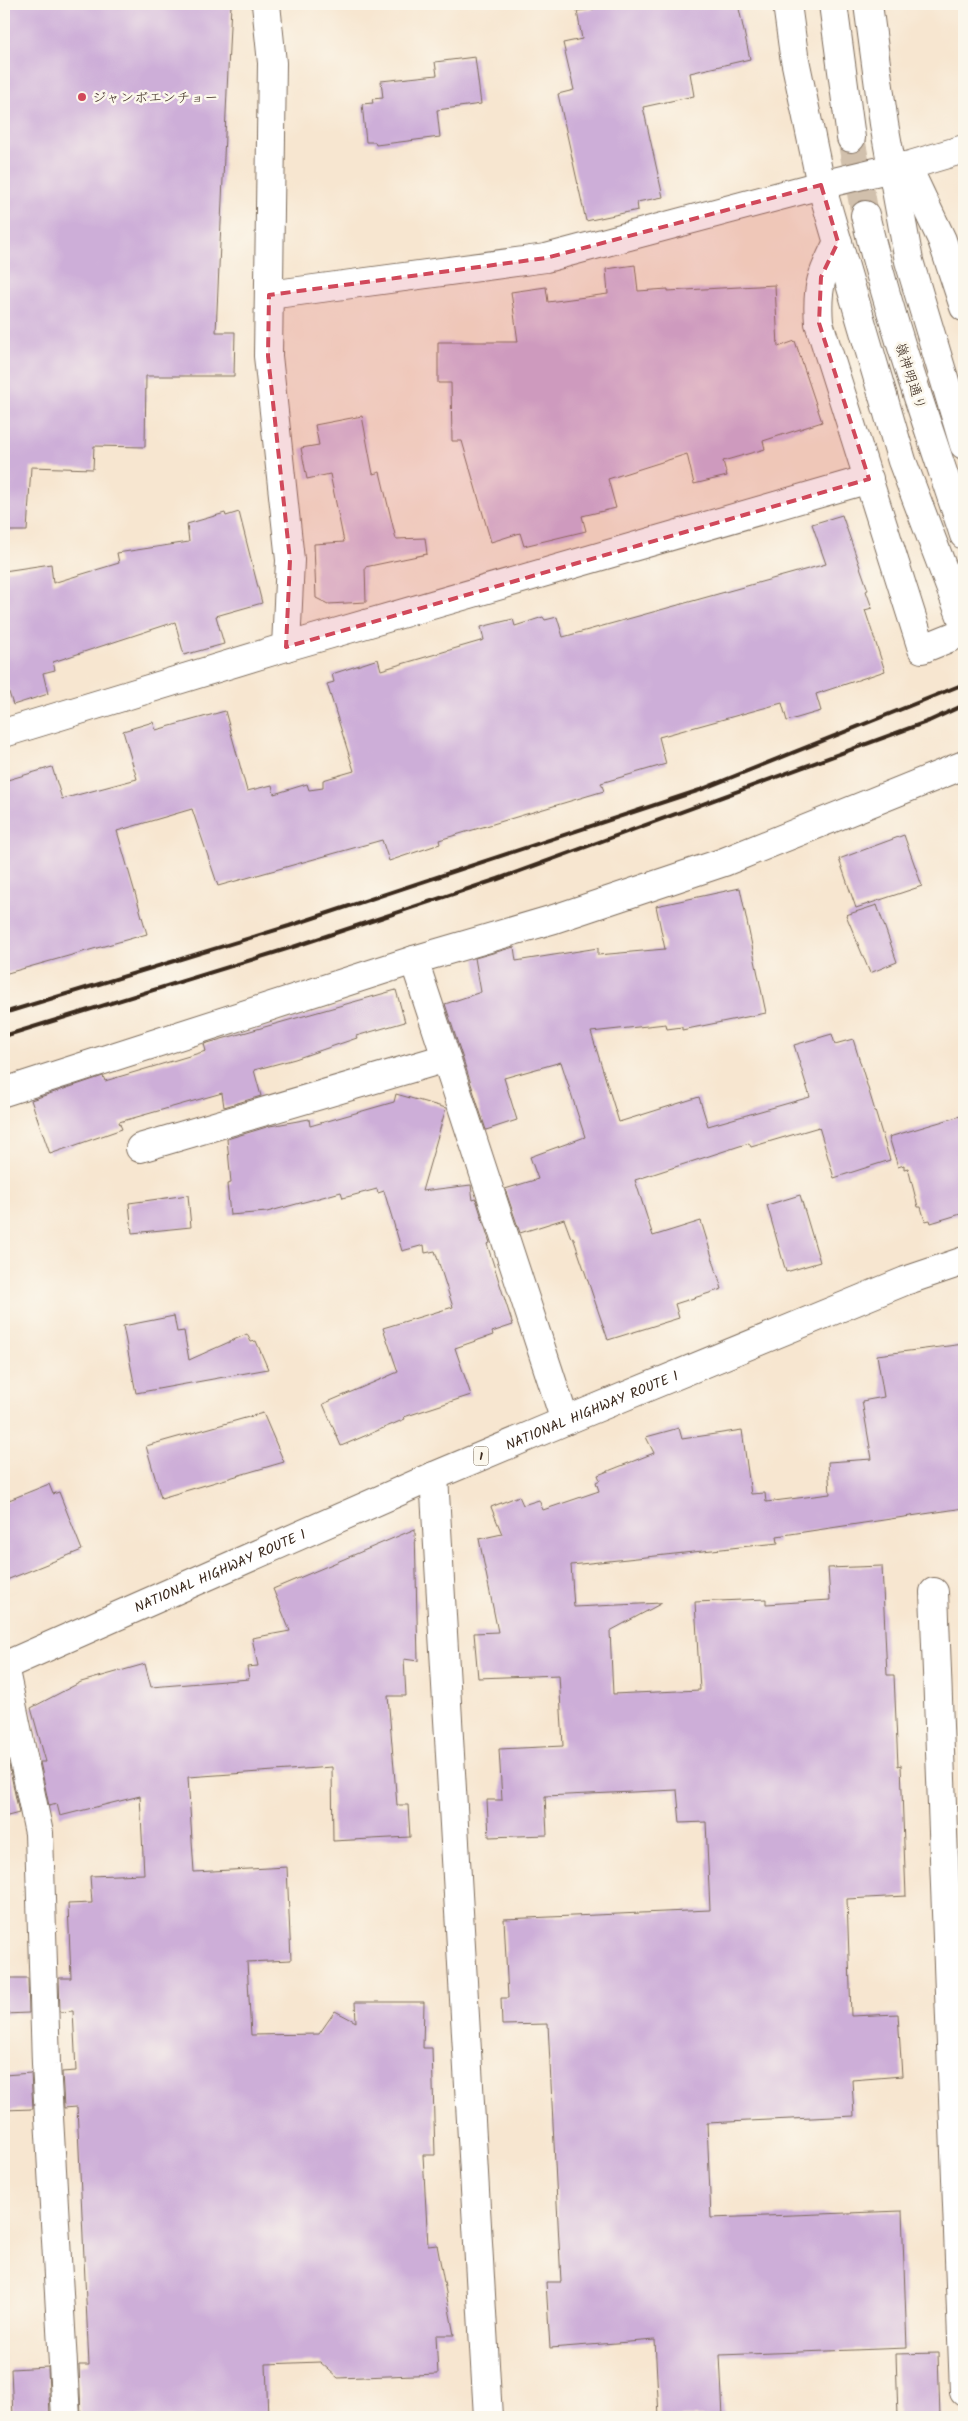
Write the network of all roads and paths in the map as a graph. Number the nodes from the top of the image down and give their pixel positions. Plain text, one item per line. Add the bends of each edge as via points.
1 (266, 4) edge
2 (787, 4) edge
3 (834, 4) edge
4 (868, 4) edge
5 (850, 138) tunnel mouth
6 (964, 149) edge
7 (900, 167) junction
8 (821, 185) junction
9 (866, 215) tunnel mouth
10 (838, 242) junction
11 (269, 295) junction
12 (964, 307) edge
13 (964, 445) edge
14 (869, 479) junction
15 (964, 535) edge
16 (964, 624) edge
17 (964, 632) edge
18 (286, 647) junction
19 (4, 733) edge
20 (964, 757) edge
21 (414, 960) junction
22 (446, 1058) junction
23 (4, 1092) edge
24 (140, 1148) dead end
25 (964, 1261) edge
26 (565, 1421) junction
27 (434, 1476) junction
28 (934, 1592) dead end
29 (4, 1666) edge
30 (964, 2392) edge
31 (66, 2417) edge
32 (488, 2417) edge

1 - 11 main road via 272,63
2 - 8 main road via 794,55
3 - 5 main road
4 - 7 main road
6 - 7 main road
7 - 8 main road
7 - 12 main road via 942,240
7 - 13 main road via 909,261
8 - 10 main road
8 - 11 main road via 546,258
9 - 15 main road, 嶺神明通り via 903,356
10 - 14 main road via 821,277 817,298 819,323
10 - 16 main road via 902,461
11 - 18 main road via 268,356 290,560
14 - 17 main road via 922,649
14 - 18 main road
18 - 19 main road
20 - 21 main road via 724,862 554,919
21 - 22 main road
21 - 23 main road
22 - 24 main road
22 - 26 main road
25 - 26 main road, NATIONAL HIGHWAY ROUTE 1 / 1 via 905,1281
26 - 27 main road, NATIONAL HIGHWAY ROUTE 1 / 1
27 - 29 main road, NATIONAL HIGHWAY ROUTE 1 / 1
27 - 32 main road
28 - 30 main road
29 - 31 main road via 39,1833 46,2064

